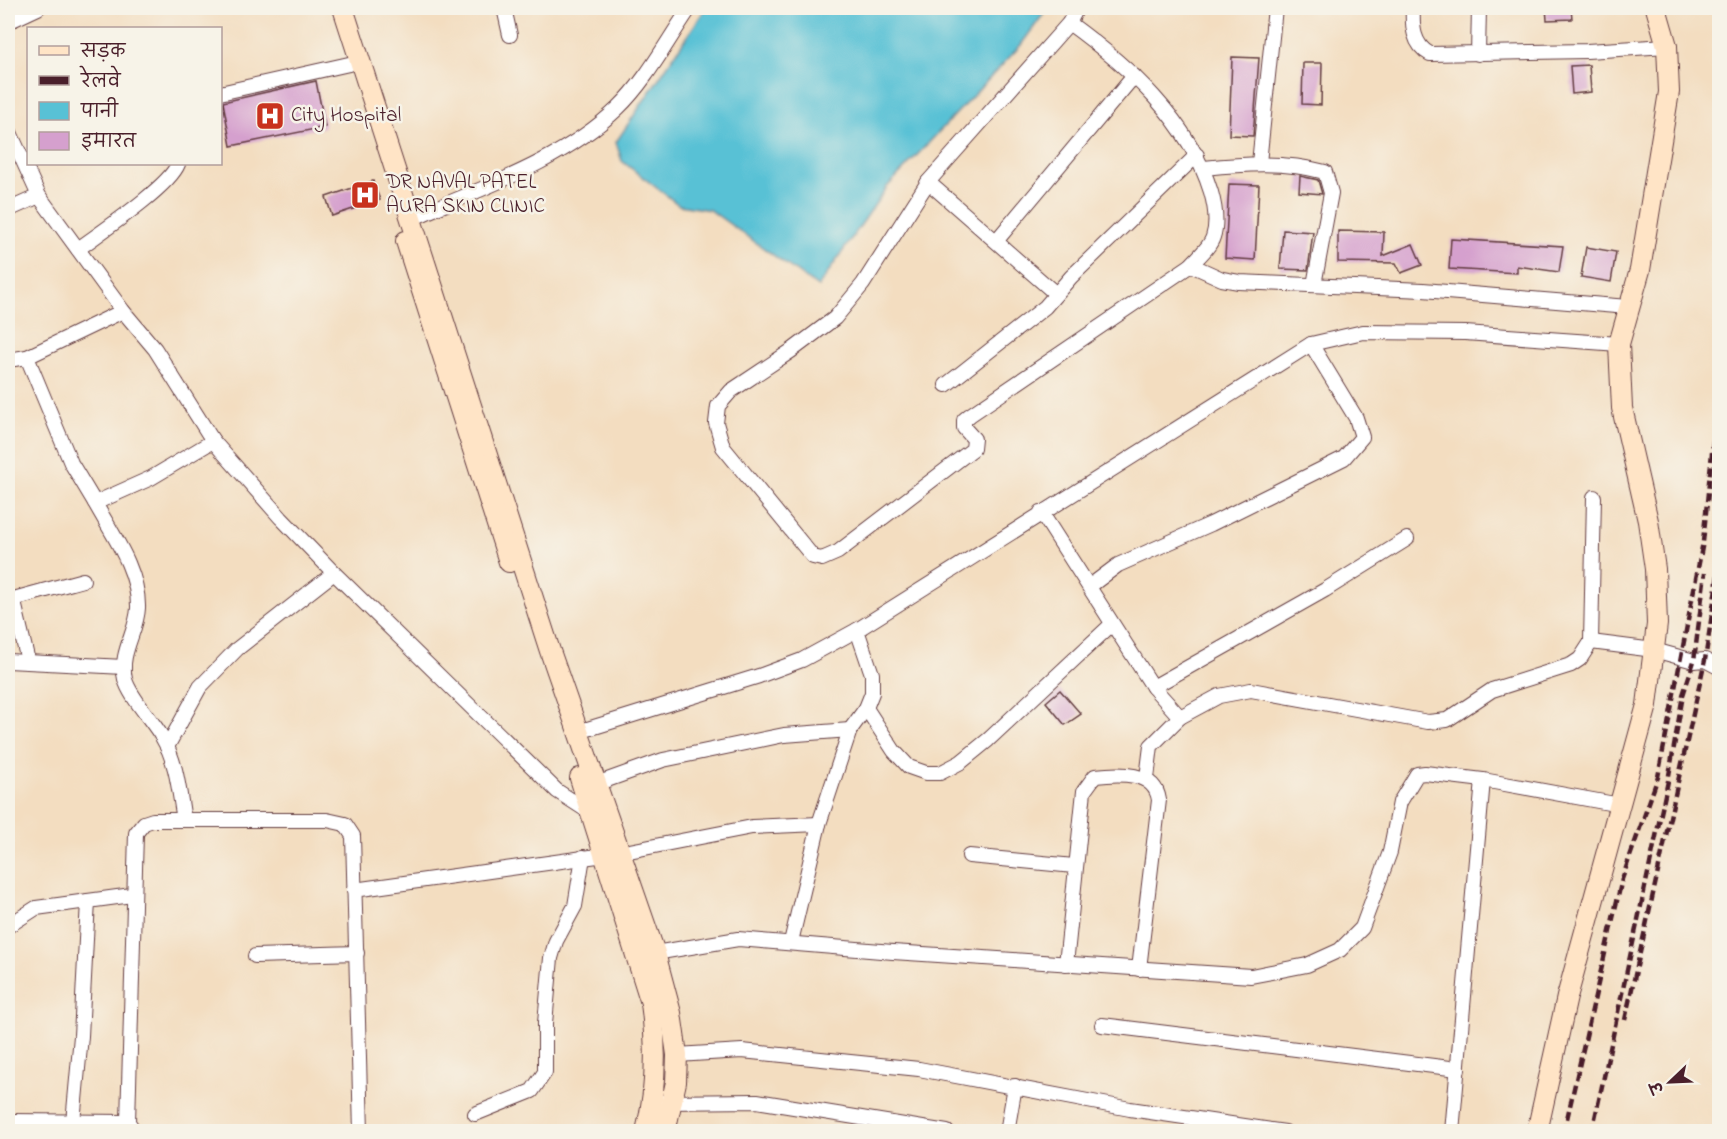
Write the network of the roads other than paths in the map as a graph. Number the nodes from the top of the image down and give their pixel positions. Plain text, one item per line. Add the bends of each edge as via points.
1 (38, 8) edge
2 (330, 8) edge
3 (344, 8) edge
4 (504, 8) edge
5 (690, 8) edge
6 (1077, 8) edge
7 (1275, 8) edge
8 (1413, 8) edge
9 (1479, 8) edge
10 (1656, 8) edge
11 (8, 22) edge
12 (1069, 23) junction
13 (510, 35) dead end
14 (1667, 46) junction
15 (1478, 54) junction
16 (349, 64) junction
17 (1134, 76) junction
18 (222, 93) edge
19 (8, 128) edge
20 (1197, 154) junction
21 (1259, 163) junction
22 (178, 165) edge
23 (1204, 168) junction
24 (928, 182) junction
25 (39, 196) junction
26 (8, 210) edge
27 (413, 218) junction
28 (997, 240) junction
29 (78, 249) junction
30 (1191, 265) junction
31 (1314, 285) junction
32 (1056, 294) junction
33 (1628, 308) junction
34 (123, 311) junction
35 (1311, 344) junction
36 (1619, 344) junction
37 (27, 357) junction
38 (8, 360) edge
39 (946, 385) dead end
40 (213, 441) junction
41 (1594, 497) dead end
42 (94, 503) junction
43 (1041, 512) junction
44 (1407, 539) dead end
45 (334, 573) junction
46 (83, 580) dead end
47 (1090, 586) junction
48 (1112, 624) junction
49 (857, 630) junction
50 (1591, 642) junction
51 (1654, 650) junction
52 (8, 661) edge
53 (28, 661) junction
54 (124, 667) junction
55 (1719, 668) edge
56 (1152, 687) junction
57 (866, 708) junction
58 (1180, 717) junction
59 (850, 730) junction
60 (578, 732) junction
61 (167, 747) junction
62 (1147, 778) junction
63 (1483, 780) junction
64 (596, 784) junction
65 (1620, 805) junction
66 (591, 813) junction
67 (184, 820) junction
68 (819, 824) junction
69 (612, 853) junction
70 (969, 856) dead end
71 (583, 857) junction
72 (1074, 866) junction
73 (354, 890) junction
74 (132, 895) junction
75 (88, 901) junction
76 (8, 926) edge
77 (791, 942) junction
78 (357, 953) junction
79 (655, 953) junction
80 (255, 956) dead end
81 (1066, 964) junction
82 (1139, 969) junction
83 (1102, 1025) dead end
84 (677, 1055) junction
85 (1458, 1069) junction
86 (1015, 1086) junction
87 (662, 1102) junction
88 (475, 1114) dead end
89 (8, 1121) edge
90 (73, 1122) junction
91 (39, 1126) edge
92 (131, 1127) edge
93 (361, 1131) edge
94 (646, 1131) edge
95 (665, 1131) edge
96 (947, 1131) edge
97 (1007, 1131) edge
98 (1285, 1131) edge
99 (1452, 1131) edge
100 (1538, 1131) edge

1 - 11 street
2 - 16 main road
3 - 27 main road
4 - 13 street
5 - 27 street via 642,79 618,108 594,127 546,158
6 - 12 street
7 - 21 street
8 - 15 street via 1420,49 1430,54
9 - 15 street
10 - 14 main road
12 - 17 street
12 - 24 street
14 - 15 street
14 - 33 main road via 1669,92 1640,270
16 - 18 street
16 - 66 main road
17 - 20 street
17 - 28 street
19 - 25 street
20 - 23 street
20 - 32 street
21 - 23 street
21 - 31 street via 1325,172 1331,193
22 - 29 street via 163,184
23 - 30 street via 1216,223 1213,239
24 - 28 street
24 - 30 street via 863,284 834,318 731,391 718,406 716,423 723,447 813,557 822,559 838,552 973,449 974,439 964,428 964,420 970,415
25 - 26 street
25 - 29 street
27 - 60 main road
28 - 32 street
29 - 34 street
30 - 31 street via 1239,282
31 - 33 street
32 - 39 street
33 - 36 main road
34 - 37 street
34 - 40 street via 155,348
35 - 36 street via 1363,333 1465,333
35 - 43 street
35 - 47 street via 1356,418 1362,437 1356,446 1344,458 1118,565
36 - 51 main road via 1622,408 1655,569
37 - 38 street
37 - 42 street via 71,464
40 - 42 street via 151,478
40 - 45 street
41 - 50 street
42 - 54 street via 120,548 136,592 138,609
43 - 47 street
43 - 49 street
44 - 56 street
45 - 61 street via 237,649 200,687
45 - 66 street via 550,784
46 - 53 street via 14,602
47 - 48 street
48 - 56 street
48 - 57 street via 988,740 940,773 909,767
49 - 57 street via 872,674 872,693
49 - 60 street via 802,660 759,676
50 - 51 street
50 - 58 street via 1571,665 1492,690 1447,720 1428,722 1251,690 1219,696
51 - 55 street via 1705,660
51 - 65 main road via 1647,705
52 - 53 street
53 - 54 street
54 - 61 street via 125,681
56 - 58 street
57 - 59 street
58 - 62 street via 1151,746
59 - 64 street via 784,735 663,760
59 - 68 street
60 - 64 main road
61 - 67 street via 173,759
62 - 72 street via 1113,773 1095,776 1084,791
62 - 82 street via 1157,789 1159,800
63 - 65 street
63 - 82 street via 1425,773 1417,774 1409,783 1400,802 1390,852 1362,928 1340,950 1307,965 1251,976
63 - 85 street
64 - 69 main road
65 - 100 main road via 1567,997
66 - 69 main road
67 - 73 street via 327,820 345,824 353,836
67 - 74 street via 153,820 144,823 136,833
68 - 69 street via 752,827
68 - 77 street
69 - 71 street
69 - 79 main road via 641,907
69 - 87 main road via 651,1003
70 - 72 street
71 - 73 street
71 - 88 street via 575,906 551,958 545,1072 532,1090
72 - 81 street
73 - 78 street
74 - 75 street
74 - 92 street
75 - 76 street via 36,908
75 - 90 street
77 - 79 street via 738,939
77 - 81 street
78 - 80 street
78 - 93 street
79 - 84 main road
81 - 82 street
83 - 85 street
84 - 86 street via 742,1051 918,1069
84 - 87 main road via 676,1082
85 - 99 street
86 - 97 street
86 - 98 street via 1130,1109
87 - 94 main road
87 - 95 main road
87 - 96 street via 757,1101
89 - 91 street
90 - 91 street
90 - 92 street

